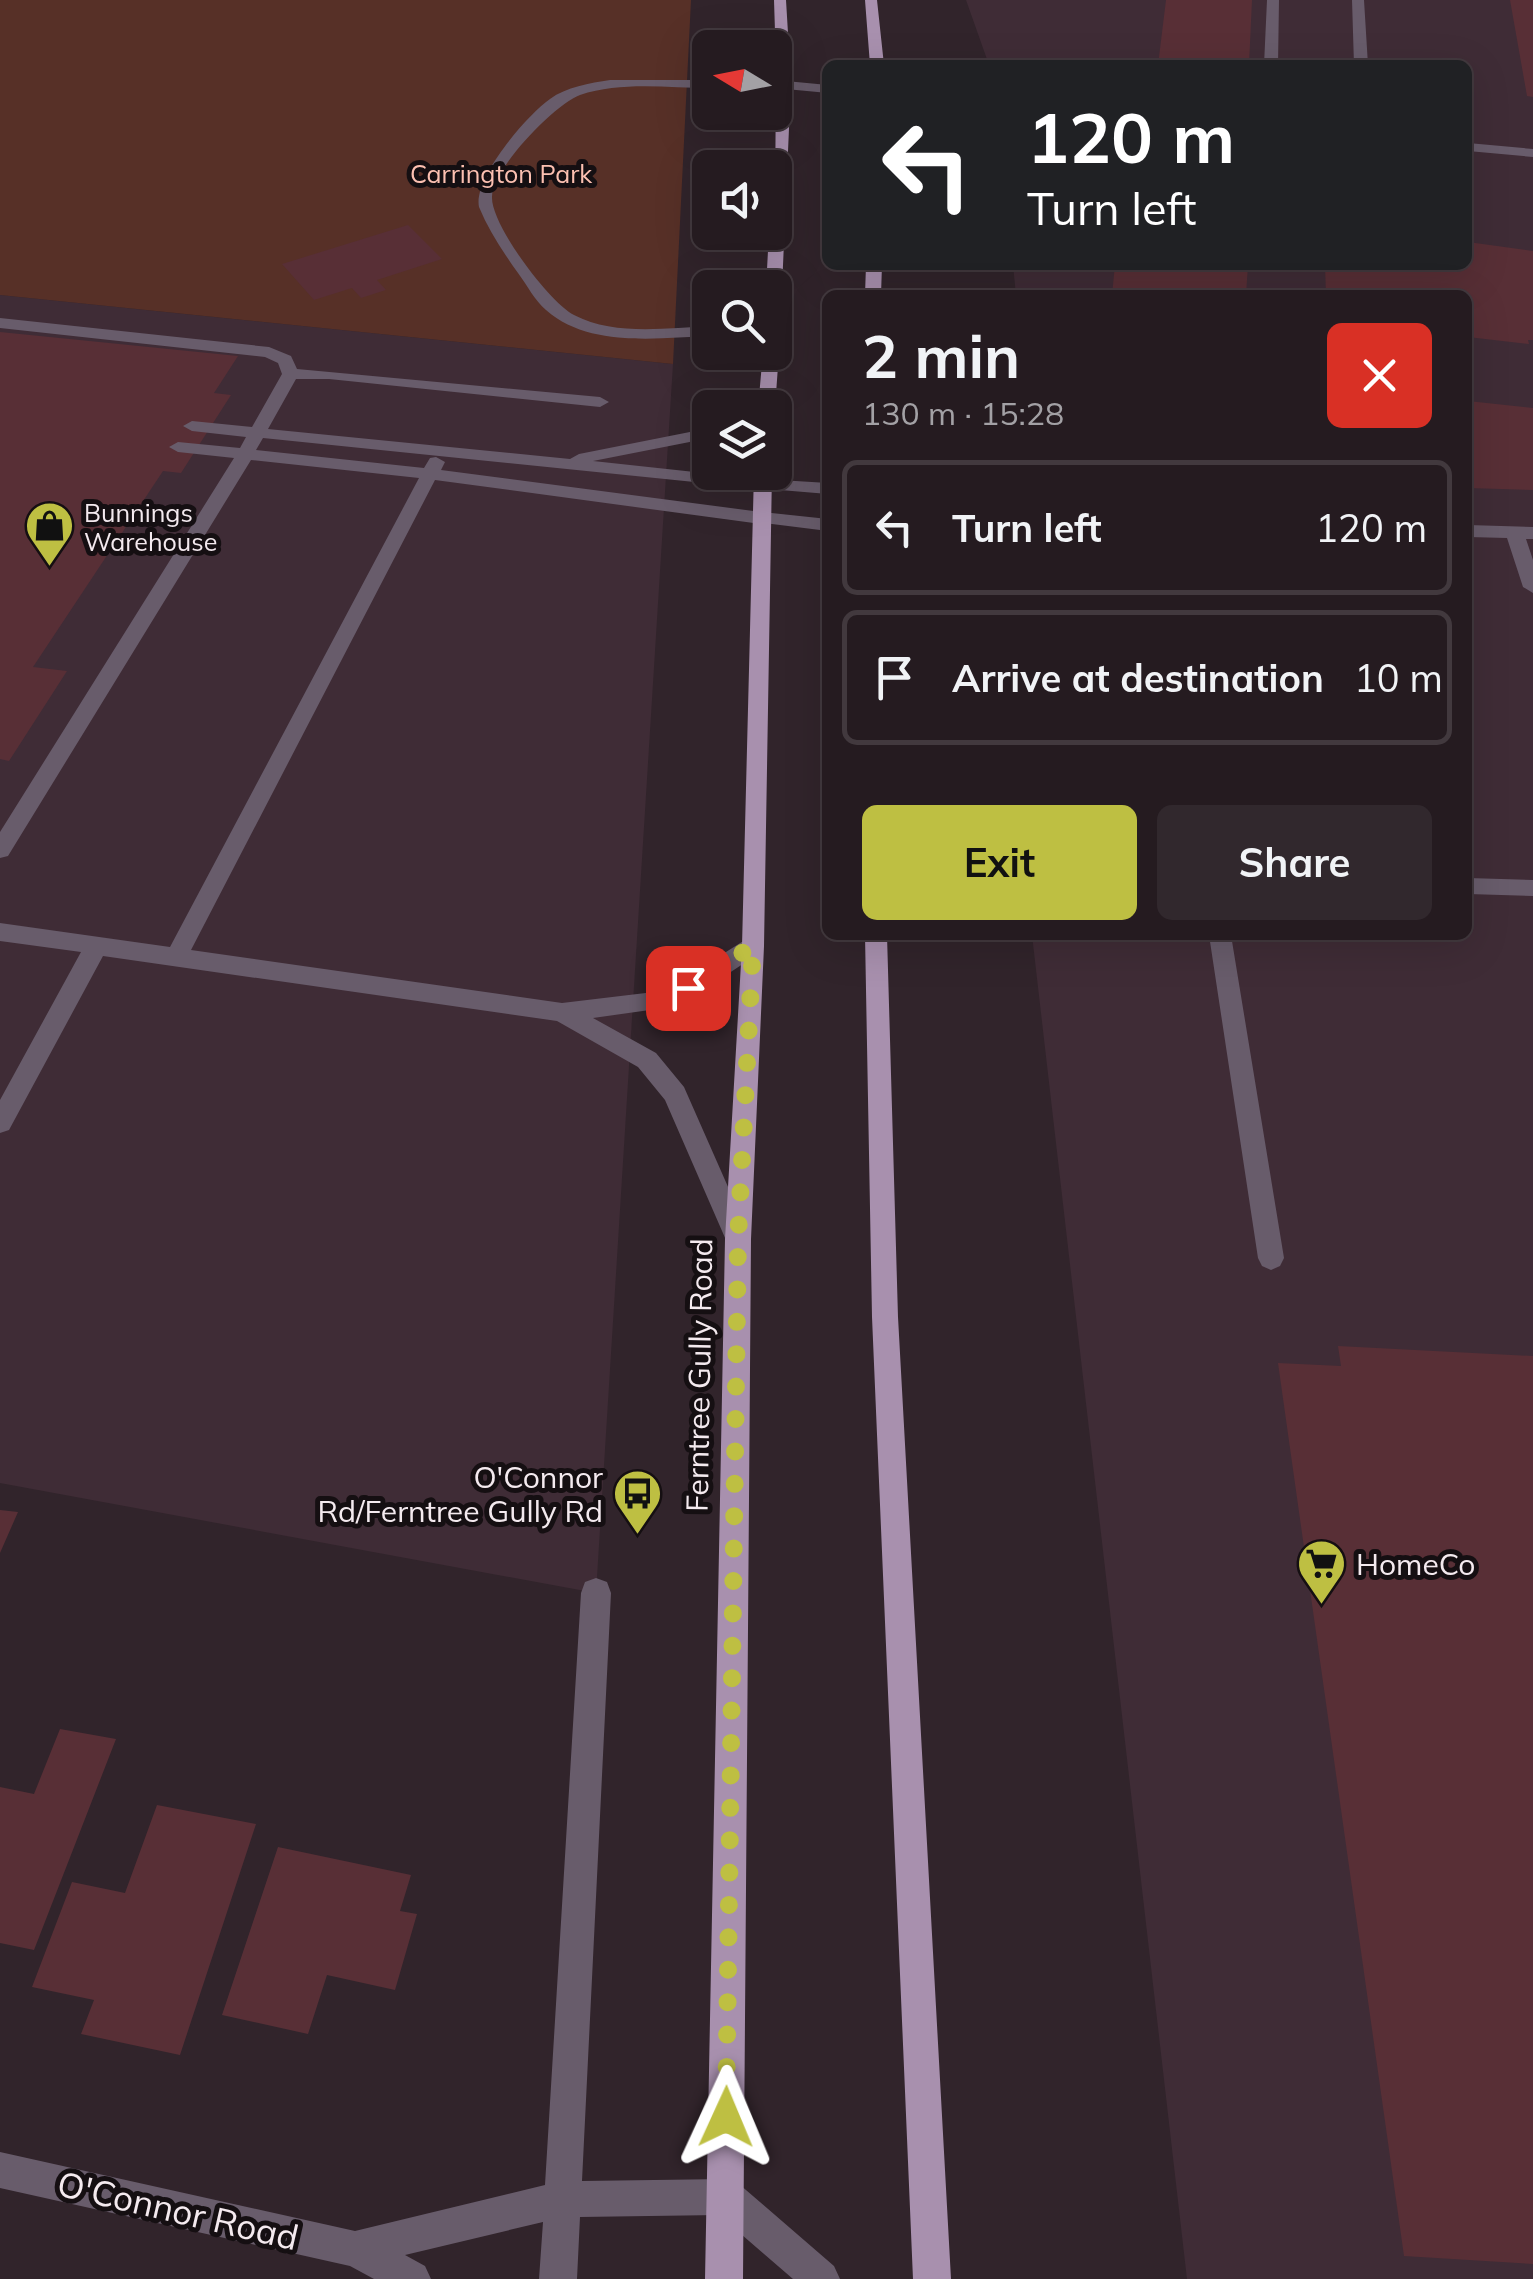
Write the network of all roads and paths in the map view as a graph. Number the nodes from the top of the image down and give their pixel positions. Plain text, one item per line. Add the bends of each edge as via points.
1 (780, 0) edge
2 (871, 0) edge
3 (1273, 0) edge
4 (1358, 0) edge
5 (780, 30) edge
6 (877, 60) edge
7 (1271, 60) edge
8 (1362, 60) edge
9 (692, 84) edge
10 (792, 85) edge
11 (822, 88) edge
12 (778, 130) edge
13 (1472, 147) edge
14 (1533, 153) edge
15 (774, 270) edge
16 (0, 323) edge
17 (692, 331) edge
18 (290, 374) junction
19 (600, 402) dead end
20 (192, 426) dead end
21 (258, 433) junction
22 (692, 436) edge
23 (178, 447) dead end
24 (440, 453) junction
25 (245, 455) junction
26 (549, 464) junction
27 (692, 473) edge
28 (429, 474) junction
29 (792, 483) edge
30 (822, 488) edge
31 (762, 490) edge
32 (761, 518) junction
33 (822, 524) edge
34 (1472, 531) edge
35 (1524, 532) edge
36 (1533, 587) edge
37 (0, 850) edge
38 (1472, 886) edge
39 (1533, 888) edge
40 (0, 932) edge
41 (876, 940) edge
42 (1221, 940) edge
43 (96, 945) junction
44 (753, 946) junction
45 (176, 957) junction
46 (562, 1012) junction
47 (0, 1123) edge
48 (738, 1239) junction
49 (1271, 1258) dead end
50 (596, 1593) dead end
51 (0, 2170) edge
52 (726, 2197) junction
53 (562, 2199) junction
54 (355, 2249) junction
55 (412, 2279) edge
56 (558, 2279) edge
57 (724, 2279) edge
58 (821, 2279) edge
59 (932, 2279) edge

1 - 5 main road
2 - 6 main road
3 - 7 street
4 - 8 street
9 - 17 street via 600,86 566,95 491,176 484,195 493,220 560,314 610,330
10 - 11 street
12 - 15 main road
13 - 14 street
16 - 18 street via 269,352 285,360
18 - 19 street
18 - 21 street
20 - 21 street
21 - 24 street
21 - 25 street
22 - 26 street
23 - 25 street
24 - 26 street
24 - 28 street
25 - 28 street
25 - 37 street
26 - 27 street
28 - 32 street
28 - 45 street
29 - 30 street
31 - 32 main road, Ferntree Gully Road
32 - 33 street
32 - 44 main road, Ferntree Gully Road
34 - 35 street
35 - 36 street
38 - 39 street
40 - 43 street
41 - 59 main road via 885,1317
42 - 49 street
43 - 45 street
43 - 47 street
44 - 46 street via 656,1001
44 - 48 main road, Ferntree Gully Road
45 - 46 street
46 - 48 street via 647,1060 675,1094
48 - 52 main road, Ferntree Gully Road
50 - 53 street
51 - 54 street, O'Connor Road
52 - 53 street, O'Connor Road
52 - 57 main road, Ferntree Gully Road
52 - 58 street
53 - 54 street, O'Connor Road
53 - 56 street
54 - 55 street, O'Connor Road

